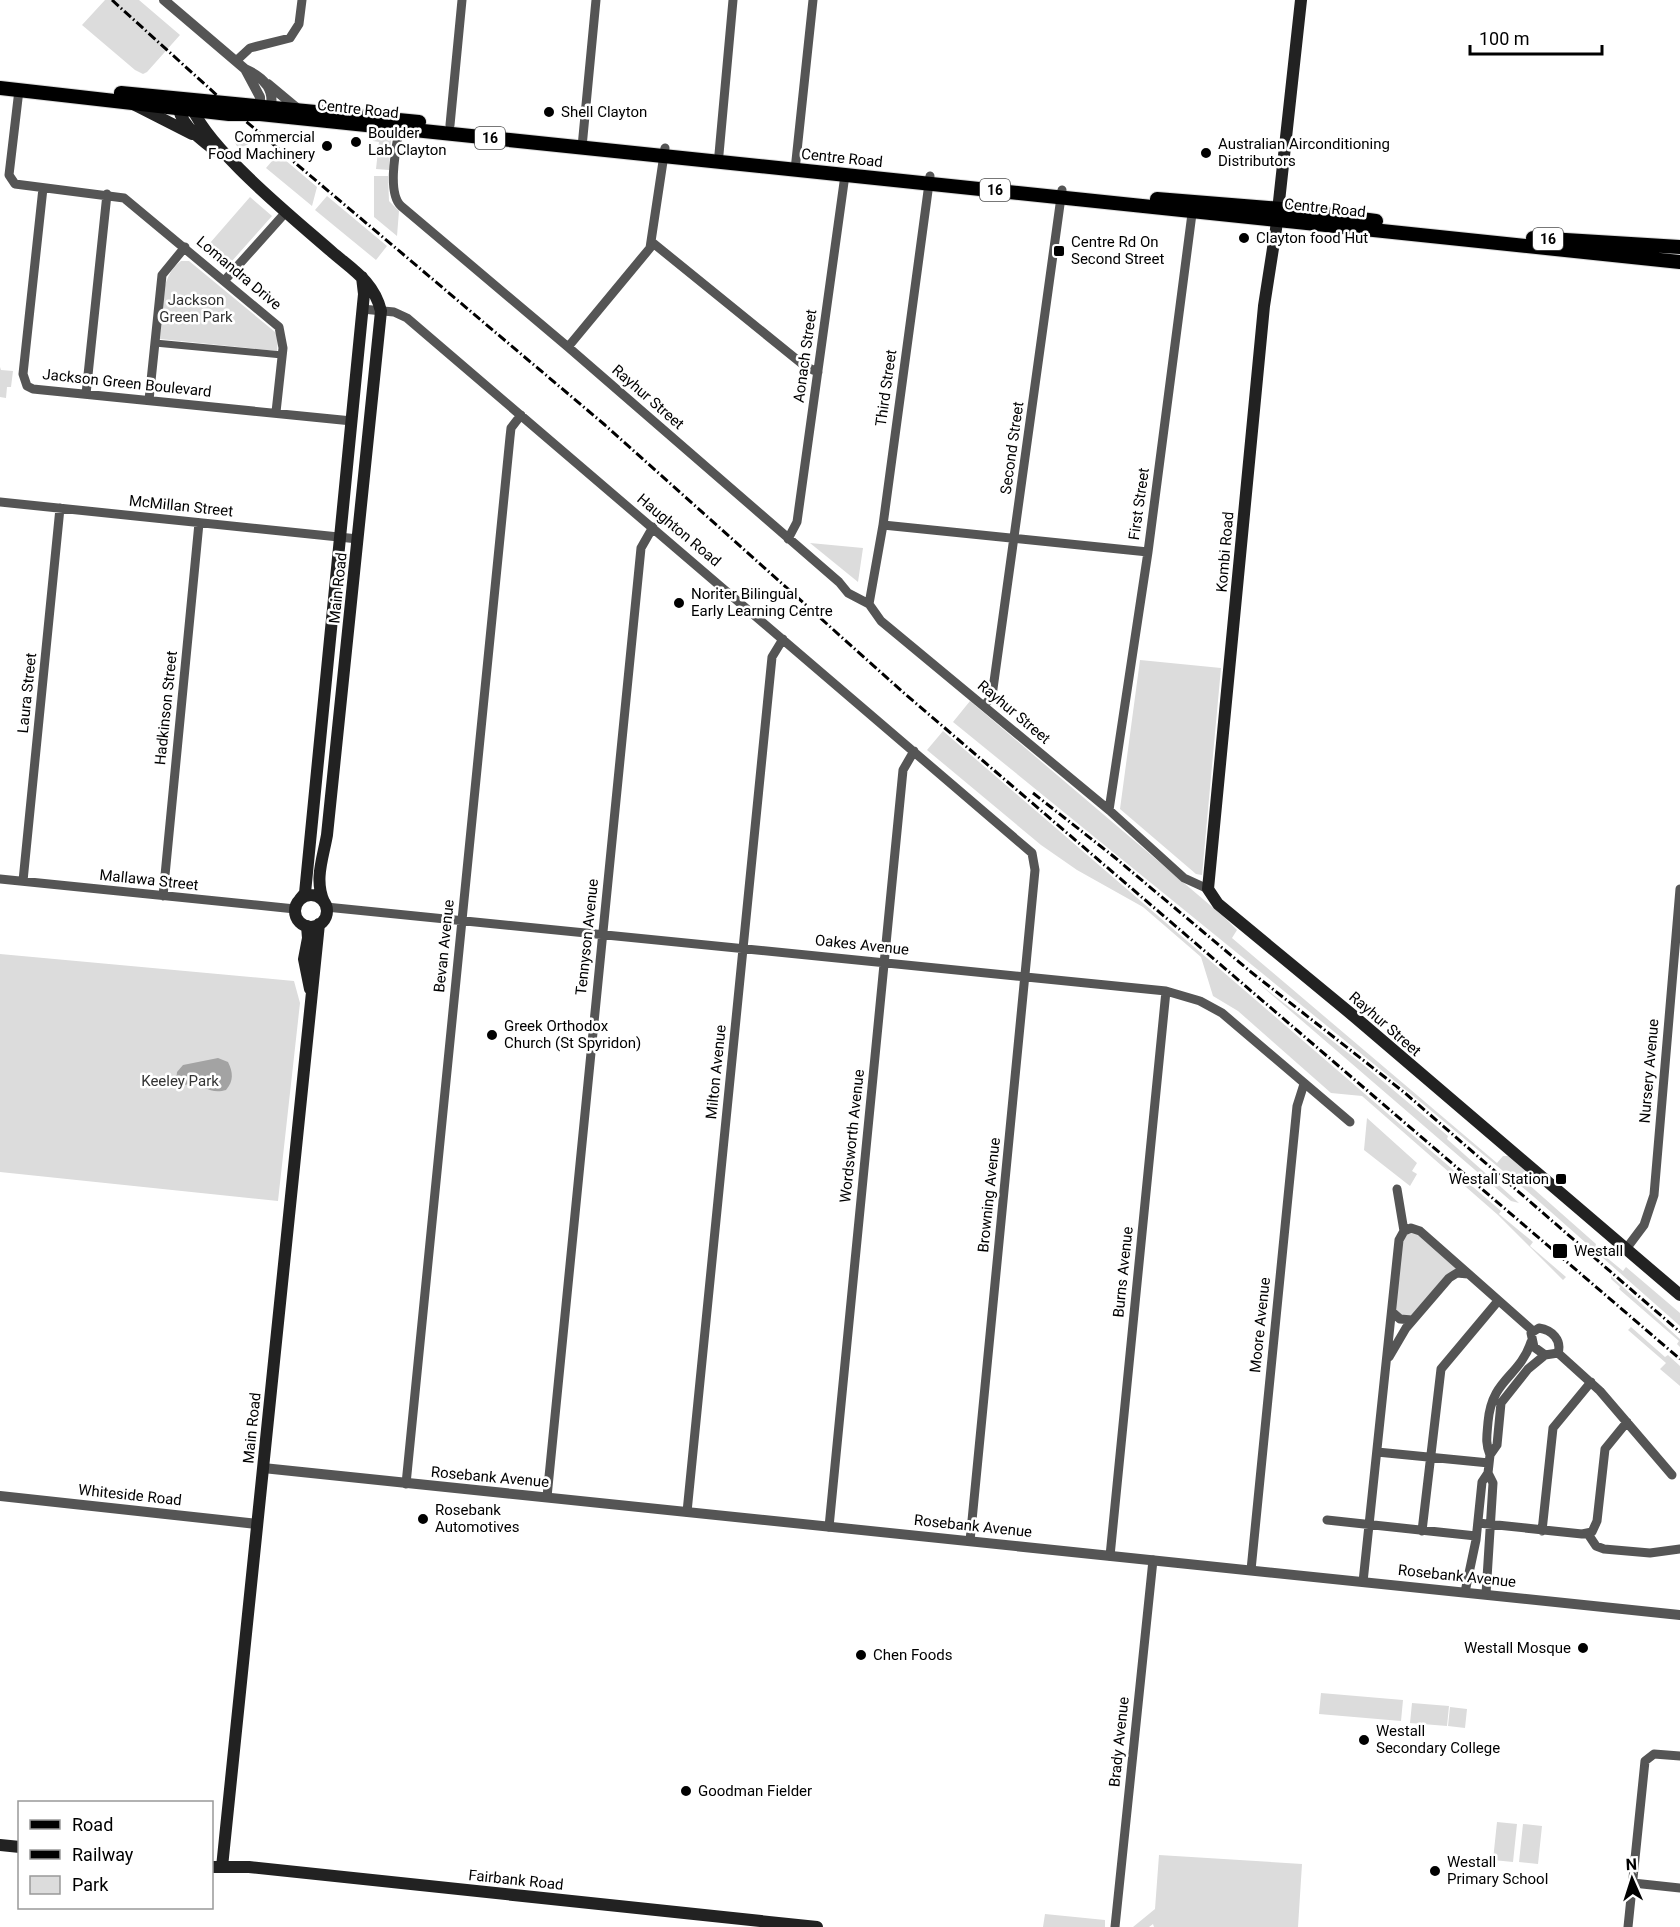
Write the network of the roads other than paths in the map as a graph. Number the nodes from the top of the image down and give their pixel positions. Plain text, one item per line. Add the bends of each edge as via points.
1 (164, 0) edge
2 (302, 0) edge
3 (462, 0) edge
4 (596, 0) edge
5 (734, 0) edge
6 (813, 0) edge
7 (1300, 0) edge
8 (236, 61) junction
9 (247, 74) junction
10 (0, 80) edge
11 (268, 84) junction
12 (0, 88) edge
13 (19, 90) junction
14 (131, 103) junction
15 (184, 103) junction
16 (244, 103) junction
17 (298, 109) junction
18 (265, 110) junction
19 (216, 112) junction
20 (399, 125) junction
21 (450, 125) junction
22 (205, 138) junction
23 (582, 144) junction
24 (665, 152) junction
25 (719, 154) junction
26 (796, 166) junction
27 (845, 175) junction
28 (929, 179) junction
29 (43, 188) junction
30 (107, 194) junction
31 (1061, 194) junction
32 (1193, 206) junction
33 (286, 212) junction
34 (1278, 214) junction
35 (652, 243) junction
36 (186, 247) junction
37 (1680, 247) edge
38 (1680, 262) edge
39 (362, 276) junction
40 (225, 280) junction
41 (362, 309) junction
42 (381, 311) junction
43 (155, 343) junction
44 (568, 347) junction
45 (282, 356) junction
46 (818, 372) junction
47 (86, 394) junction
48 (149, 400) junction
49 (276, 412) junction
50 (520, 415) junction
51 (352, 421) junction
52 (347, 468) junction
53 (365, 470) junction
54 (0, 502) edge
55 (60, 508) junction
56 (200, 523) junction
57 (883, 525) junction
58 (652, 527) junction
59 (340, 537) junction
60 (1015, 538) junction
61 (358, 539) junction
62 (788, 539) junction
63 (1148, 552) junction
64 (869, 604) junction
65 (783, 639) junction
66 (984, 706) junction
67 (324, 708) junction
68 (341, 710) junction
69 (914, 752) junction
70 (1109, 810) junction
71 (1032, 853) joint
72 (0, 879) edge
73 (23, 881) junction
74 (1208, 889) junction
75 (1680, 889) edge
76 (163, 897) junction
77 (298, 904) junction
78 (325, 904) junction
79 (462, 921) junction
80 (313, 925) junction
81 (603, 934) junction
82 (743, 948) junction
83 (884, 962) junction
84 (1025, 976) junction
85 (1166, 991) junction
86 (1304, 1084) junction
87 (1350, 1122) dead end
88 (1397, 1189) dead end
89 (1404, 1231) junction
90 (1626, 1249) junction
91 (1468, 1275) junction
92 (1680, 1295) edge
93 (1498, 1301) junction
94 (1392, 1312) junction
95 (1412, 1320) junction
96 (1533, 1330) junction
97 (1531, 1342) junction
98 (1558, 1353) junction
99 (1545, 1355) junction
100 (1386, 1366) junction
101 (1591, 1382) junction
102 (1627, 1422) junction
103 (1377, 1452) junction
104 (1430, 1458) junction
105 (1489, 1463) junction
106 (263, 1468) junction
107 (1671, 1475) dead end
108 (406, 1484) junction
109 (0, 1496) edge
110 (547, 1497) junction
111 (687, 1512) junction
112 (1327, 1520) dead end
113 (1478, 1523) junction
114 (257, 1524) junction
115 (1489, 1524) junction
116 (1369, 1525) junction
117 (829, 1527) junction
118 (1542, 1530) junction
119 (1422, 1531) junction
120 (1588, 1534) junction
121 (1476, 1536) junction
122 (970, 1541) junction
123 (1680, 1550) edge
124 (1110, 1556) junction
125 (1153, 1560) junction
126 (1251, 1570) junction
127 (1363, 1582) junction
128 (1465, 1592) junction
129 (1486, 1594) junction
130 (1680, 1615) edge
131 (1680, 1756) edge
132 (0, 1845) edge
133 (18, 1847) edge
134 (217, 1867) edge
135 (1633, 1883) junction
136 (1680, 1888) edge
137 (817, 1927) edge
138 (1115, 1927) edge
139 (1628, 1927) edge

1 - 8 street
2 - 8 street via 299,24 290,38 250,48
3 - 21 street
4 - 23 street
5 - 25 street
6 - 26 street
7 - 34 main road, Kombi Road
8 - 9 street
9 - 11 street via 258,75
9 - 16 street via 248,96
9 - 18 street
10 - 15 main road, Centre Road / 16
11 - 17 street
11 - 18 street
12 - 13 main road, Centre Road / 16
13 - 14 main road, Centre Road / 16
13 - 29 street, Lomandra Drive via 9,175 15,184
14 - 15 main road, Centre Road / 16
14 - 22 main road
15 - 16 main road, Centre Road / 16
15 - 19 main road, Centre Road / 16
15 - 22 main road
16 - 18 main road, Centre Road / 16
17 - 18 main road, Centre Road / 16
17 - 20 main road, Centre Road / 16
18 - 19 main road, Centre Road / 16
18 - 20 main road, Centre Road / 16
19 - 22 main road
20 - 21 main road, Centre Road / 16
20 - 23 main road, Centre Road / 16
20 - 44 street, Rayhur Street via 395,201
21 - 23 main road, Centre Road / 16
22 - 33 main road
23 - 24 main road, Centre Road / 16
24 - 25 main road, Centre Road / 16
24 - 26 main road, Centre Road / 16
24 - 35 street
25 - 26 main road, Centre Road / 16
26 - 27 main road, Centre Road / 16
26 - 28 main road, Centre Road / 16
27 - 28 main road, Centre Road / 16
27 - 46 street, Aonach Street
28 - 31 main road, Centre Road / 16
28 - 57 street, Third Street
29 - 30 street, Lomandra Drive
29 - 47 street, Jackson Green Boulevard via 24,380 33,389
30 - 36 street, Lomandra Drive via 124,198
30 - 47 street
31 - 32 main road, Centre Road / 16
31 - 60 street, Second Street
32 - 34 main road, Centre Road / 16
32 - 63 street, First Street
33 - 39 main road
33 - 40 street
34 - 37 main road, Centre Road / 16
34 - 38 main road, Centre Road / 16
34 - 74 main road, Kombi Road via 1264,306
35 - 44 street
35 - 46 street via 806,367
36 - 40 street, Lomandra Drive
36 - 43 street via 162,275
39 - 41 main road
39 - 42 main road via 376,294
40 - 45 street, Lomandra Drive via 279,327
41 - 42 street, Haughton Road
41 - 51 main road, Main Road
42 - 50 street, Haughton Road via 407,318
42 - 53 main road, Main Road
43 - 45 street
43 - 48 street
44 - 62 street, Rayhur Street
45 - 49 street, Lomandra Drive
46 - 62 street, Aonach Street via 797,522
47 - 48 street, Jackson Green Boulevard
48 - 49 street, Jackson Green Boulevard
49 - 51 street, Jackson Green Boulevard
50 - 58 street, Haughton Road
50 - 79 street, Bevan Avenue via 511,428
51 - 52 main road, Main Road
52 - 53 main road
52 - 59 main road, Main Road
53 - 61 main road, Main Road
54 - 55 street, McMillan Street
55 - 56 street, McMillan Street
55 - 73 street, Laura Street
56 - 59 street, McMillan Street
56 - 76 street, Hadkinson Street
57 - 60 street
57 - 64 street, Third Street
58 - 65 street, Haughton Road
58 - 81 street, Tennyson Avenue via 641,548
59 - 61 street, McMillan Street
59 - 67 main road, Main Road
60 - 63 street
60 - 66 street, Second Street via 992,696
61 - 68 main road, Main Road
62 - 64 street, Rayhur Street via 841,588
63 - 70 street, First Street
64 - 66 street, Rayhur Street via 881,621
65 - 69 street, Haughton Road
65 - 82 street, Milton Avenue via 772,657
66 - 70 street, Rayhur Street
67 - 68 main road
67 - 77 main road, Main Road via 305,892
68 - 78 main road, Main Road via 327,835 318,878
69 - 71 street, Haughton Road
69 - 83 street, Wordsworth Avenue via 903,770
70 - 74 street, Rayhur Street via 1184,878
71 - 84 street, Browning Avenue via 1035,870
72 - 73 street, Mallawa Street
73 - 76 street, Mallawa Street
74 - 90 main road, Rayhur Street via 1218,904
75 - 90 street, Nursery Avenue via 1654,1196 1644,1226
76 - 77 street, Mallawa Street
77 - 78 main road via 310,895
77 - 80 main road via 297,919
78 - 79 street, Oakes Avenue
78 - 80 main road via 326,917
79 - 81 street, Oakes Avenue
79 - 108 street, Bevan Avenue
80 - 106 main road, Main Road via 304,959 311,993
81 - 82 street, Oakes Avenue
81 - 110 street, Tennyson Avenue
82 - 83 street, Oakes Avenue
82 - 111 street, Milton Avenue
83 - 84 street, Oakes Avenue
83 - 117 street, Wordsworth Avenue
84 - 85 street, Oakes Avenue
84 - 122 street, Browning Avenue
85 - 86 street, Oakes Avenue via 1200,1000 1222,1013
85 - 124 street, Burns Avenue
86 - 87 street, Oakes Avenue
86 - 126 street, Moore Avenue via 1297,1106
88 - 89 street
89 - 91 street via 1420,1231
89 - 94 street via 1399,1240
90 - 92 main road, Rayhur Street
91 - 93 street
91 - 95 street via 1457,1273 1449,1278
93 - 96 street
93 - 104 street via 1441,1369
94 - 95 street via 1400,1319
94 - 100 street
95 - 100 street via 1394,1344
96 - 97 street
96 - 98 street via 1544,1328 1553,1334
97 - 99 street
97 - 105 street via 1523,1362 1491,1401 1486,1444
98 - 99 street
98 - 101 street
99 - 105 street via 1501,1401 1497,1445
100 - 103 street
101 - 102 street
101 - 118 street via 1553,1428
102 - 107 street
102 - 120 street via 1605,1449 1597,1521
103 - 104 street
103 - 116 street
104 - 105 street
104 - 119 street
105 - 113 street via 1482,1482
105 - 115 street via 1493,1483
106 - 108 street, Rosebank Avenue
106 - 114 main road, Main Road
108 - 110 street, Rosebank Avenue
109 - 114 street, Whiteside Road
110 - 111 street, Rosebank Avenue
111 - 117 street, Rosebank Avenue
112 - 116 street
113 - 115 street
113 - 121 street
114 - 134 main road, Main Road
115 - 118 street
115 - 129 street
116 - 119 street
116 - 127 street
117 - 122 street, Rosebank Avenue
118 - 120 street
119 - 121 street
120 - 123 street via 1596,1546 1604,1549 1650,1553
121 - 128 street
122 - 124 street, Rosebank Avenue
124 - 125 street, Rosebank Avenue
125 - 126 street, Rosebank Avenue
125 - 138 street, Brady Avenue
126 - 127 street, Rosebank Avenue
127 - 128 street, Rosebank Avenue
128 - 129 street, Rosebank Avenue
129 - 130 street, Rosebank Avenue
131 - 135 street via 1657,1754 1648,1757 1644,1765
132 - 133 main road
134 - 137 main road, Fairbank Road via 249,1867
135 - 136 street
135 - 139 street

